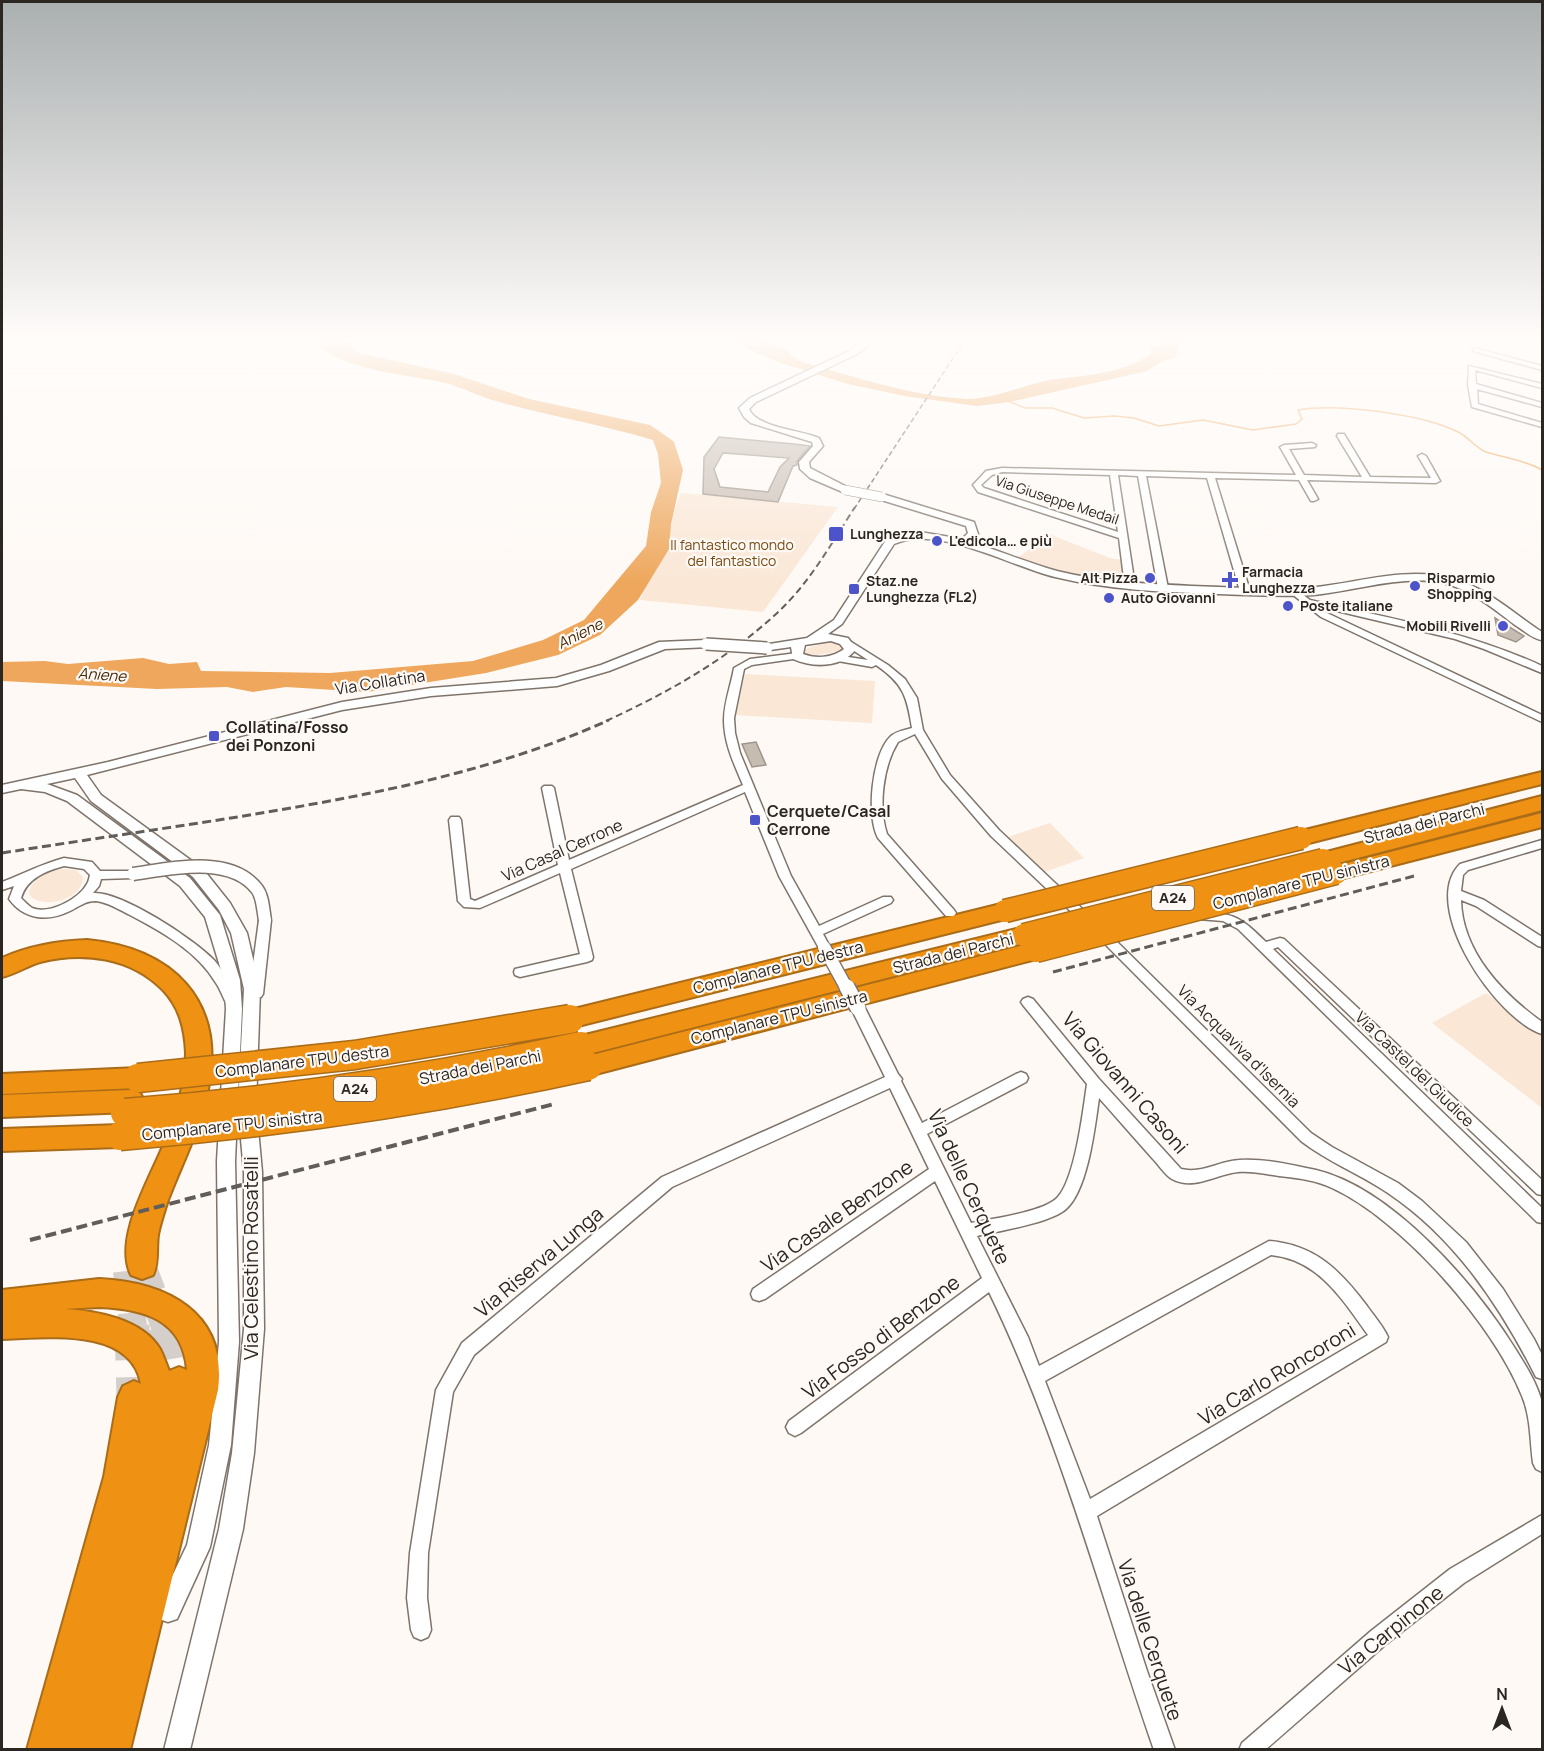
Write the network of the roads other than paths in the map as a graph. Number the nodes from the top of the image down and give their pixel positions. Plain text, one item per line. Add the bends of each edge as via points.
1 (757, 422) edge
2 (1341, 436) dead end
3 (1312, 445) dead end
4 (1422, 456) dead end
5 (1114, 474) junction
6 (1142, 475) junction
7 (1211, 477) junction
8 (1302, 478) junction
9 (1368, 480) junction
10 (1314, 500) dead end
11 (1122, 536) junction
12 (963, 544) junction
13 (1130, 586) junction
14 (1163, 588) junction
15 (1245, 591) junction
16 (1295, 592) junction
17 (1305, 601) junction
18 (838, 622) junction
19 (1542, 638) edge
20 (811, 640) junction
21 (846, 642) junction
22 (797, 651) junction
23 (835, 658) junction
24 (816, 660) junction
25 (752, 662) junction
26 (882, 667) junction
27 (1542, 670) edge
28 (1542, 719) edge
29 (918, 730) junction
30 (109, 765) junction
31 (78, 772) junction
32 (1542, 778) edge
33 (21, 785) junction
34 (748, 787) junction
35 (548, 788) dead end
36 (2, 789) edge
37 (1542, 793) edge
38 (87, 798) junction
39 (1542, 803) edge
40 (456, 820) dead end
41 (1542, 820) edge
42 (1542, 844) edge
43 (1318, 855) junction
44 (564, 866) junction
45 (96, 875) junction
46 (28, 876) junction
47 (2, 886) edge
48 (1455, 893) junction
49 (2, 894) edge
50 (84, 898) junction
51 (15, 899) junction
52 (887, 900) dead end
53 (950, 913) dead end
54 (1020, 931) junction
55 (816, 932) junction
56 (1107, 938) junction
57 (1542, 943) edge
58 (1263, 947) junction
59 (2, 968) edge
60 (520, 972) dead end
61 (2, 979) edge
62 (1028, 1002) dead end
63 (234, 1009) junction
64 (1542, 1029) edge
65 (250, 1037) junction
66 (580, 1042) junction
67 (2, 1075) edge
68 (1021, 1077) dead end
69 (895, 1079) junction
70 (1094, 1083) junction
71 (2, 1084) edge
72 (127, 1102) junction
73 (2, 1106) edge
74 (2, 1118) edge
75 (920, 1131) junction
76 (2, 1142) edge
77 (938, 1171) junction
78 (1542, 1189) edge
79 (1542, 1216) edge
80 (967, 1231) junction
81 (991, 1281) junction
82 (759, 1294) dead end
83 (2, 1304) edge
84 (2, 1325) edge
85 (1542, 1371) edge
86 (1035, 1377) junction
87 (179, 1382) tunnel mouth
88 (134, 1397) tunnel mouth
89 (795, 1426) dead end
90 (1542, 1463) edge
91 (1086, 1512) junction
92 (1542, 1524) edge
93 (168, 1610) dead end
94 (421, 1630) dead end
95 (46, 1749) edge
96 (63, 1749) edge
97 (86, 1749) edge
98 (110, 1749) edge
99 (177, 1749) edge
100 (1165, 1749) edge
101 (1249, 1749) edge

1 - 12 street, bridge via 814,439 818,446 804,462 812,475 845,490 970,524 973,534
2 - 9 street
3 - 8 street via 1284,447
4 - 9 street, Via Giuseppe Medail via 1437,479 1435,482
5 - 6 street, Via Giuseppe Medail
5 - 11 street
5 - 11 street, Via Giuseppe Medail via 999,470 989,473 977,486
6 - 7 street, Via Giuseppe Medail
6 - 14 street
7 - 8 street, Via Giuseppe Medail
7 - 15 street
8 - 9 street, Via Giuseppe Medail
8 - 10 street
11 - 13 street
12 - 13 street via 1067,578
12 - 18 street via 918,534 894,538
13 - 14 street
14 - 15 street
15 - 16 street
16 - 17 street
16 - 19 street via 1405,578 1443,579 1466,587
17 - 27 street via 1473,643
17 - 28 street via 1324,615
18 - 20 street
18 - 21 street
20 - 21 street via 832,637
20 - 22 street
21 - 23 street via 848,653
21 - 26 street
22 - 24 street, Via Collatina via 804,660
22 - 25 street
22 - 30 street, Via Collatina, bridge via 663,645 557,682 420,693 342,706
23 - 24 street, Via Collatina
23 - 26 street
24 - 25 street via 788,665
25 - 34 street, Via delle Cerquete via 738,669 729,717 732,743
26 - 29 street via 910,693
29 - 53 street via 898,736 891,743 877,821 882,835
29 - 56 street, Via Acquaviva d'Isernia via 946,777 995,833
30 - 31 street, Via Collatina
30 - 38 street via 94,779
31 - 33 street, Via Collatina
31 - 38 street via 75,786
32 - 43 highway
33 - 36 street, Via Collatina
33 - 38 street, Via Celestino Rosatelli
34 - 44 street, Via Casal Cerrone
34 - 55 street, Via delle Cerquete via 785,876
35 - 44 street
37 - 43 highway, Strada dei Parchi / A24
38 - 63 street, Via Celestino Rosatelli via 185,882 212,915 232,980
38 - 65 street, Via Celestino Rosatelli via 110,809 198,873 225,907 239,933 249,970
39 - 43 highway, Strada dei Parchi / A24
40 - 44 street, Via Casal Cerrone via 464,899 468,904 482,903
41 - 43 highway, Complanare TPU sinistra
42 - 48 street via 1464,867 1457,874
43 - 54 highway, Complanare TPU sinistra, bridge
43 - 54 highway, Strada dei Parchi / A24
44 - 60 street via 587,957
45 - 46 street via 93,868 75,862 51,865
45 - 50 street via 92,890
45 - 65 street, bridge via 214,868 249,880 262,899 265,920
46 - 47 street
46 - 51 street via 16,891
48 - 57 street via 1480,903
48 - 64 street via 1455,917 1488,982 1505,1001
49 - 51 street
50 - 51 street via 56,911 41,913 28,911
50 - 63 street via 111,901 186,940 227,989
52 - 55 street
54 - 66 highway, Complanare TPU sinistra
54 - 66 highway, Complanare TPU destra
55 - 69 street, Via delle Cerquete, bridge
56 - 58 street, Via Castel del Giudice via 1214,915 1234,921
56 - 85 street, Via Acquaviva d'Isernia via 1306,1137 1392,1188 1436,1222 1492,1287
58 - 78 street, Via Castel del Giudice via 1280,942
58 - 79 street, Via Castel del Giudice
59 - 61 highway via 51,951 111,951 158,971 175,984 190,1005 199,1044 195,1090 143,1232 134,1268 128,1247 134,1217 183,1076 184,1040 178,1014 153,982 108,960 49,960
62 - 70 street, Via Giovanni Casoni
63 - 93 street, Via Celestino Rosatelli via 226,1161 229,1342 220,1445 198,1547
65 - 99 street, Via Celestino Rosatelli via 247,1107 253,1172 254,1329 243,1453 231,1529
66 - 72 highway, Strada dei Parchi / A24 via 329,1081
66 - 72 highway, Complanare TPU sinistra, bridge via 495,1086 362,1110 239,1126
67 - 72 highway via 71,1076
68 - 75 street
69 - 75 street, Via delle Cerquete
69 - 94 street, Via Riserva Lunga via 667,1182 468,1349 445,1390 419,1553 417,1598
70 - 80 street via 1077,1175 1063,1203
70 - 90 street, Via Giovanni Casoni via 1176,1174 1192,1178 1231,1167 1252,1166 1323,1179 1351,1191 1407,1232 1480,1312 1512,1357 1534,1404
71 - 72 highway
72 - 73 highway, Strada dei Parchi / A24
72 - 74 highway, Strada dei Parchi / A24
72 - 76 highway, Complanare TPU sinistra via 46,1140
75 - 77 street, Via delle Cerquete
77 - 80 street, Via delle Cerquete
77 - 82 street, Via Casale Benzone
80 - 81 street, Via delle Cerquete
81 - 86 street, Via delle Cerquete
81 - 89 street, Via Fosso di Benzone
83 - 98 highway via 92,1294 149,1298 183,1321 193,1334 202,1360 202,1387 194,1424
84 - 96 highway via 68,1324 114,1332 141,1350 152,1364 157,1383 153,1429
86 - 91 street, Via delle Cerquete
86 - 91 street, Via Carlo Roncoroni via 1269,1248 1296,1251 1315,1262 1337,1282 1380,1337
87 - 97 highway via 167,1446
88 - 95 highway via 121,1477
91 - 100 street, Via delle Cerquete
92 - 101 street, Via Carpinone via 1457,1576

